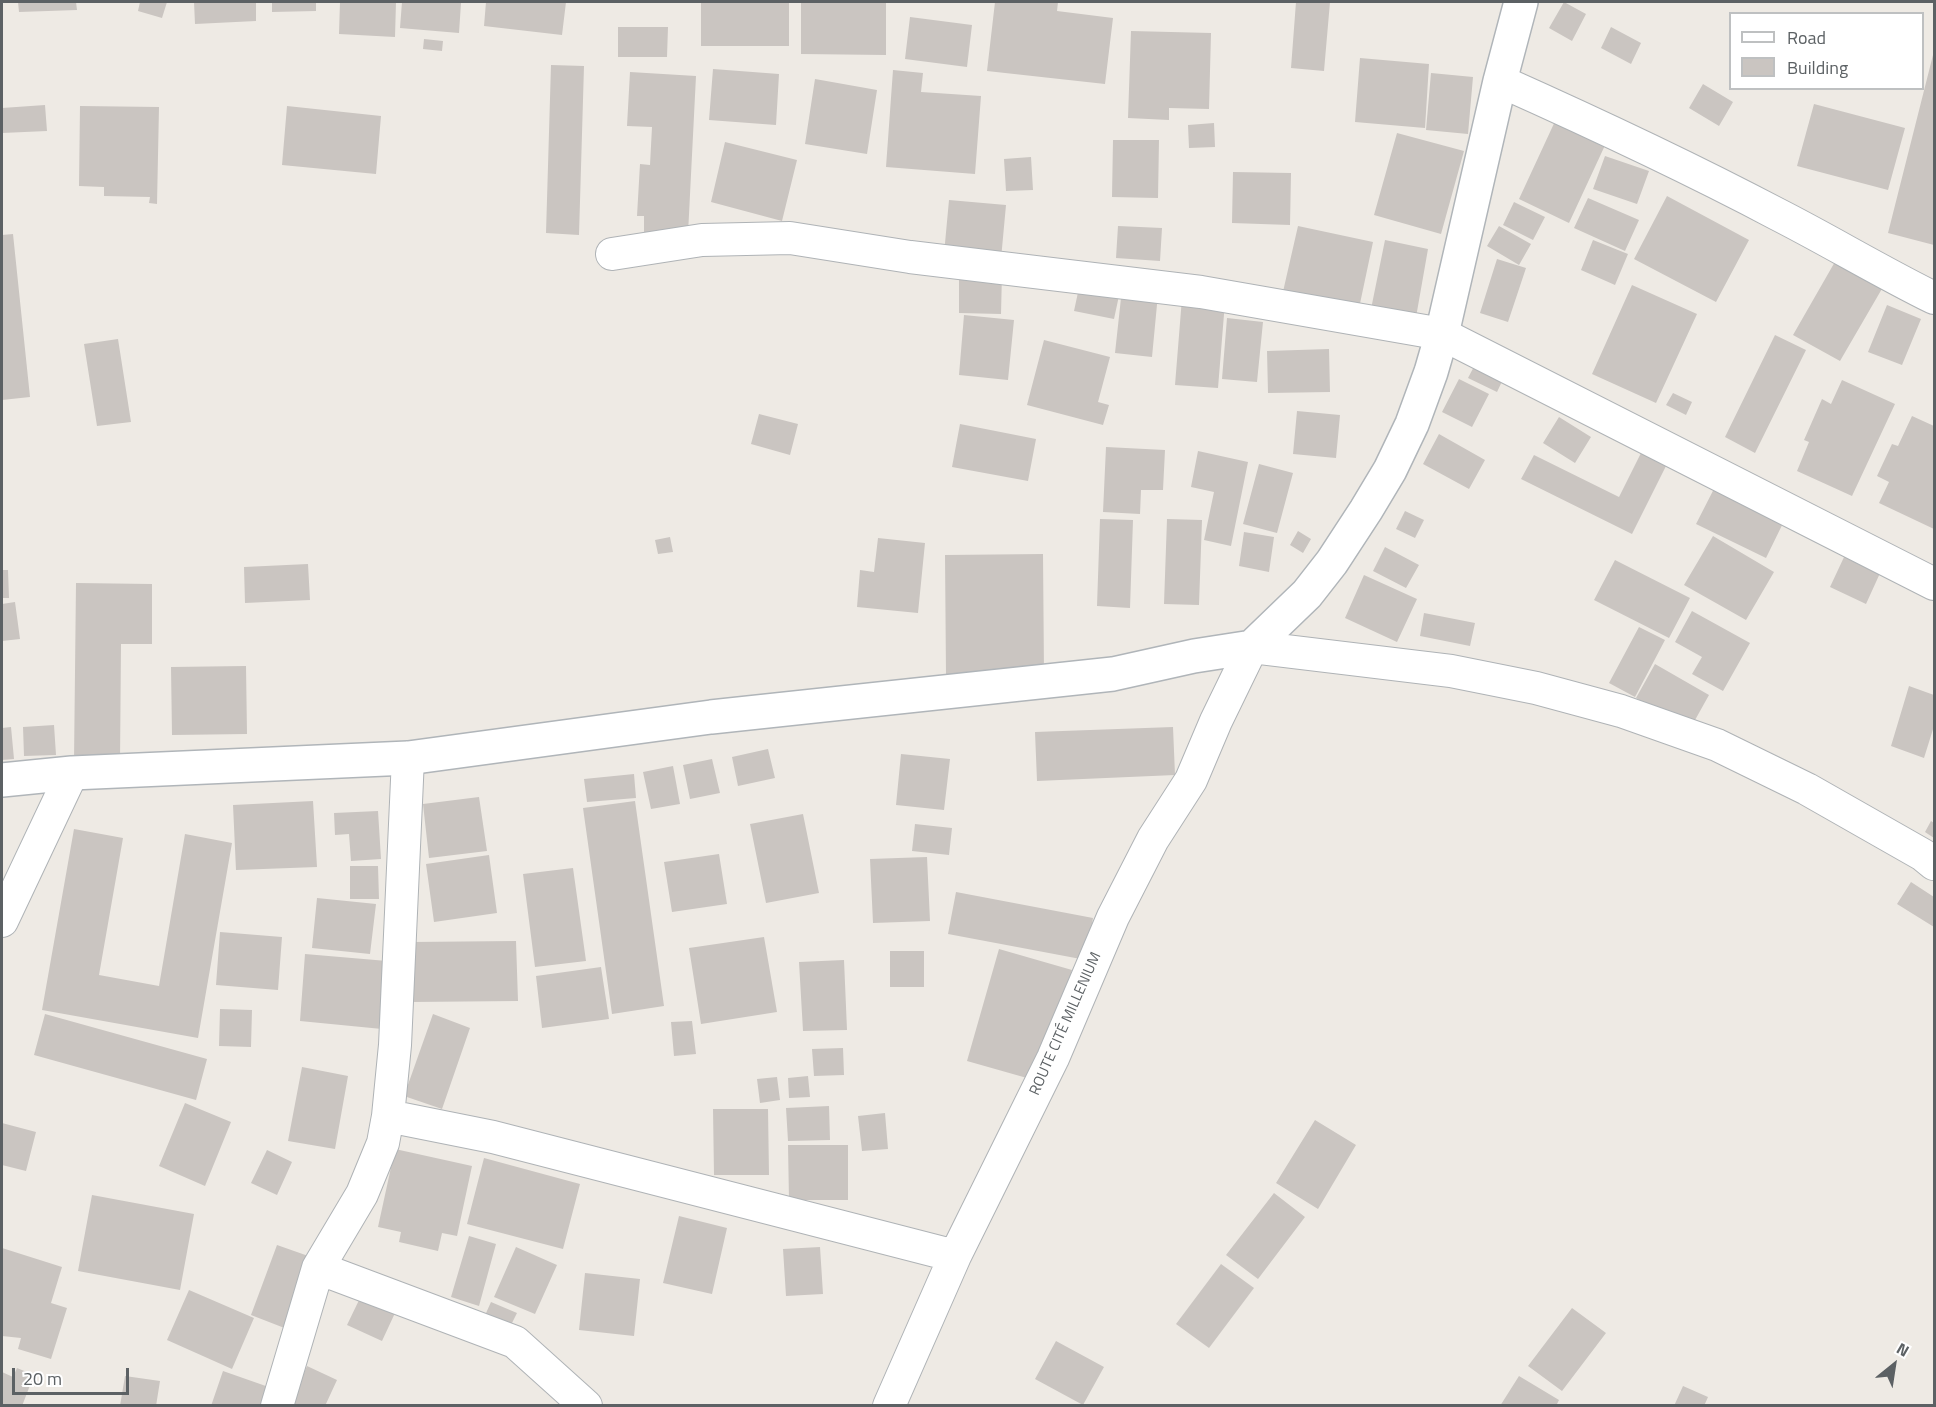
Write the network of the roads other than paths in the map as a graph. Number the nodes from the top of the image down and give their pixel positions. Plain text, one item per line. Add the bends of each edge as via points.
1 (1521, 2) edge
2 (1500, 81) junction
3 (612, 254) dead end
4 (1935, 298) edge
5 (1442, 334) junction
6 (1935, 584) edge
7 (1252, 647) junction
8 (408, 758) junction
9 (72, 773) junction
10 (2, 780) edge
11 (1935, 864) edge
12 (2, 921) edge
13 (388, 1116) junction
14 (955, 1256) junction
15 (318, 1268) junction
16 (278, 1406) edge
17 (586, 1406) edge
18 (889, 1406) edge

1 - 2 street
2 - 4 street via 1617,133
2 - 5 street
3 - 5 street via 702,240 790,238 910,257 1201,292
5 - 6 street
5 - 7 street via 1412,424 1366,510 1307,594
7 - 8 street via 1113,674 711,717
7 - 11 street via 1451,671 1622,711 1717,745 1797,784
7 - 14 street, ROUTE CITÉ MILLENIUM via 1191,780 1153,838 1113,917 1053,1058
8 - 9 street
8 - 13 street via 395,1045
9 - 10 street
9 - 12 street
13 - 14 street via 493,1137
13 - 15 street via 383,1143 362,1194
14 - 18 street, ROUTE CITÉ MILLENIUM
15 - 16 street
15 - 17 street via 515,1342

